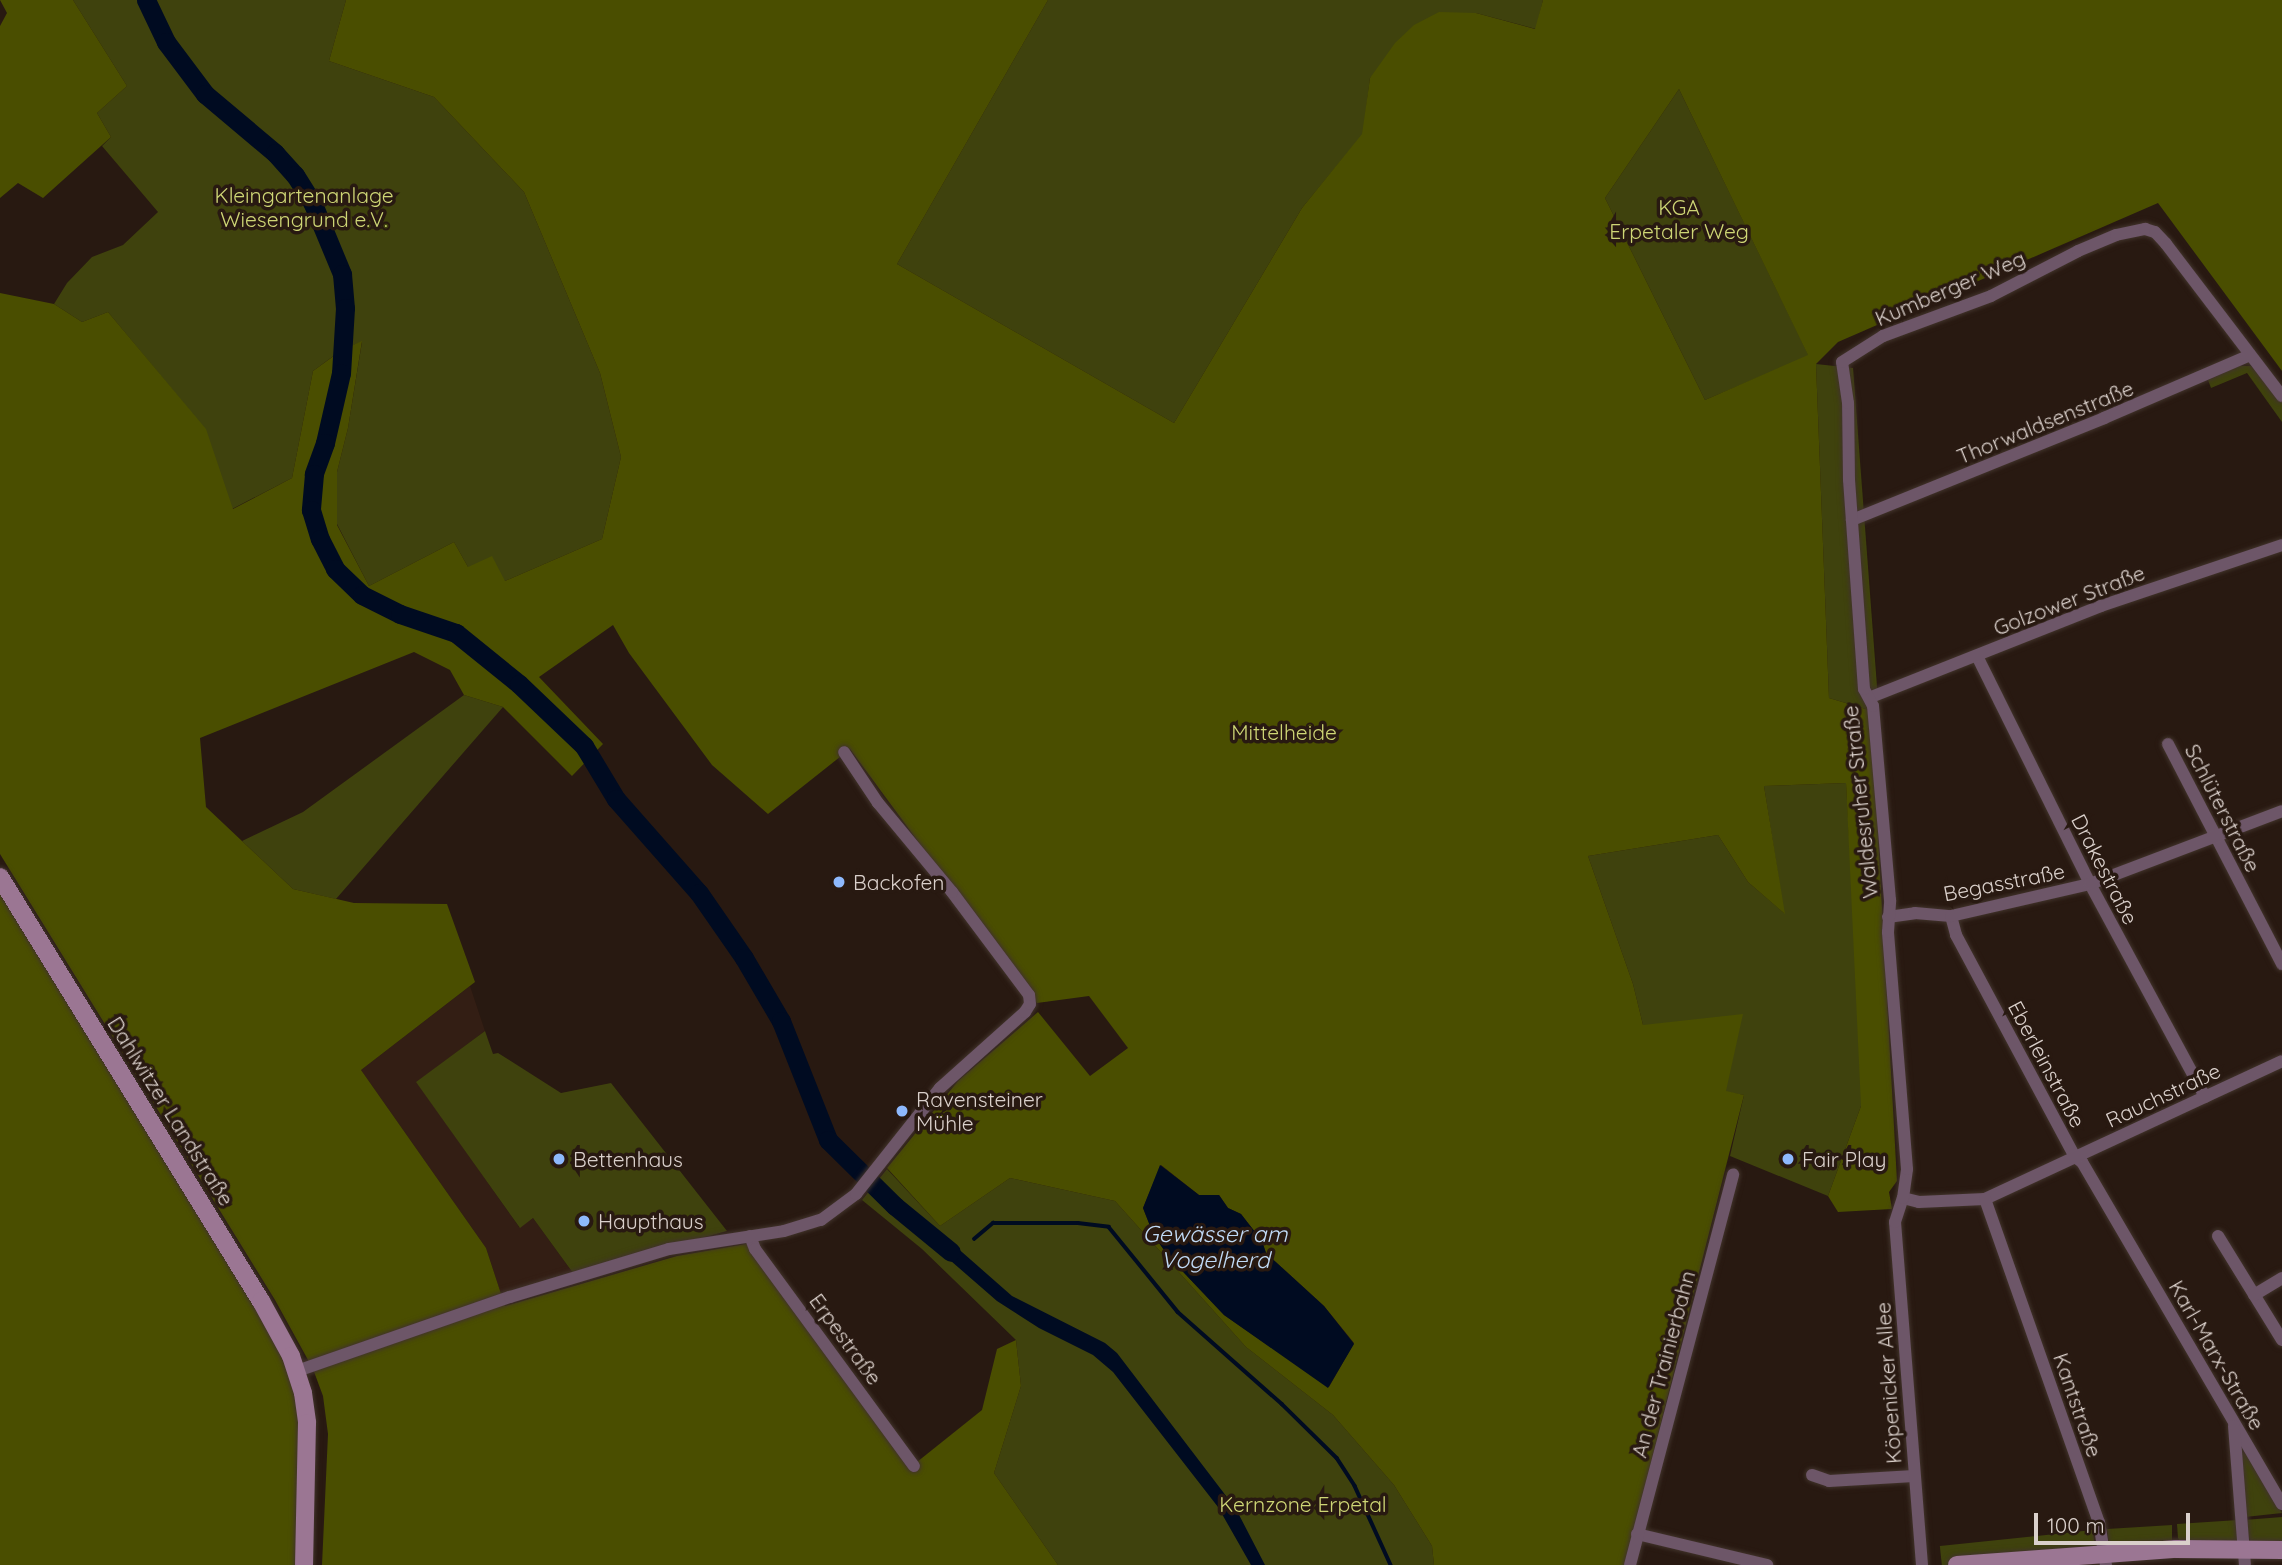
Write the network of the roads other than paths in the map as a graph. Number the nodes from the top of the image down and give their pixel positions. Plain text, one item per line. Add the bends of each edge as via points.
1 (2250, 355) junction
2 (1842, 362) joint
3 (2282, 396) edge
4 (1852, 520) junction
5 (2282, 545) edge
6 (1977, 656) junction
7 (1871, 697) junction
8 (2168, 744) dead end
9 (844, 752) dead end
10 (2282, 811) edge
11 (2214, 836) junction
12 (0, 877) edge
13 (2090, 884) junction
14 (1951, 916) junction
15 (1888, 917) junction
16 (2282, 964) edge
17 (2282, 1061) edge
18 (2205, 1097) junction
19 (2075, 1157) junction
20 (1733, 1174) dead end
21 (1903, 1198) junction
22 (1985, 1199) junction
23 (2119, 1226) joint
24 (750, 1236) junction
25 (2218, 1236) dead end
26 (2282, 1278) edge
27 (2254, 1295) junction
28 (2282, 1340) edge
29 (297, 1371) junction
30 (2234, 1425) junction
31 (914, 1466) dead end
32 (1812, 1475) dead end
33 (1914, 1476) junction
34 (2282, 1504) edge
35 (1637, 1534) junction
36 (2282, 1550) edge
37 (2244, 1557) edge
38 (2105, 1559) edge
39 (304, 1565) edge
40 (1630, 1565) edge
41 (1767, 1565) edge
42 (1922, 1565) edge
43 (1957, 1565) edge

1 - 2 street, Kumberger Weg via 2155,232 2145,229 2078,251 1991,296 1883,336
1 - 3 street
1 - 4 street, Thorwaldsenstraße
2 - 4 street, Waldesruher Straße
4 - 7 street, Waldesruher Straße via 1864,689
5 - 6 street, Golzower Straße via 2101,606
6 - 7 street, Golzower Straße
6 - 13 street, Drakestraße
7 - 15 street, Waldesruher Straße
8 - 11 street, Schlüterstraße
9 - 24 street via 877,803 952,892 1029,995 1030,1004 940,1088 877,1169 837,1209 809,1225
10 - 11 street, Begasstraße
11 - 13 street, Begasstraße
11 - 16 street, Schlüterstraße
12 - 29 main road, Dahlwitzer Landstraße via 273,1321
13 - 14 street, Begasstraße
13 - 18 street, Drakestraße
14 - 15 street, Begasstraße
14 - 19 street, Eberleinstraße via 1956,935
15 - 21 street, Waldesruher Straße via 1907,1169
17 - 18 street, Rauchstraße
18 - 19 street, Rauchstraße
19 - 22 street, Rauchstraße
19 - 23 street, Eberleinstraße
20 - 35 street, An der Trainierbahn
21 - 22 street, Rauchstraße via 1919,1202
21 - 33 street, Köpenicker Allee via 1895,1222
22 - 38 street, Kantstraße via 2099,1522
23 - 30 street, Karl-Marx-Straße
24 - 29 street via 669,1249 510,1297
24 - 31 street, Erpestraße
25 - 27 street
26 - 27 street
27 - 28 street
29 - 39 main road, Dahlwitzer Landstraße via 307,1423
30 - 34 street, Karl-Marx-Straße
30 - 37 street
32 - 33 street via 1829,1481
33 - 42 street, Köpenicker Allee
35 - 40 street, An der Trainierbahn
35 - 41 street
36 - 37 main road
37 - 38 main road
38 - 43 main road

